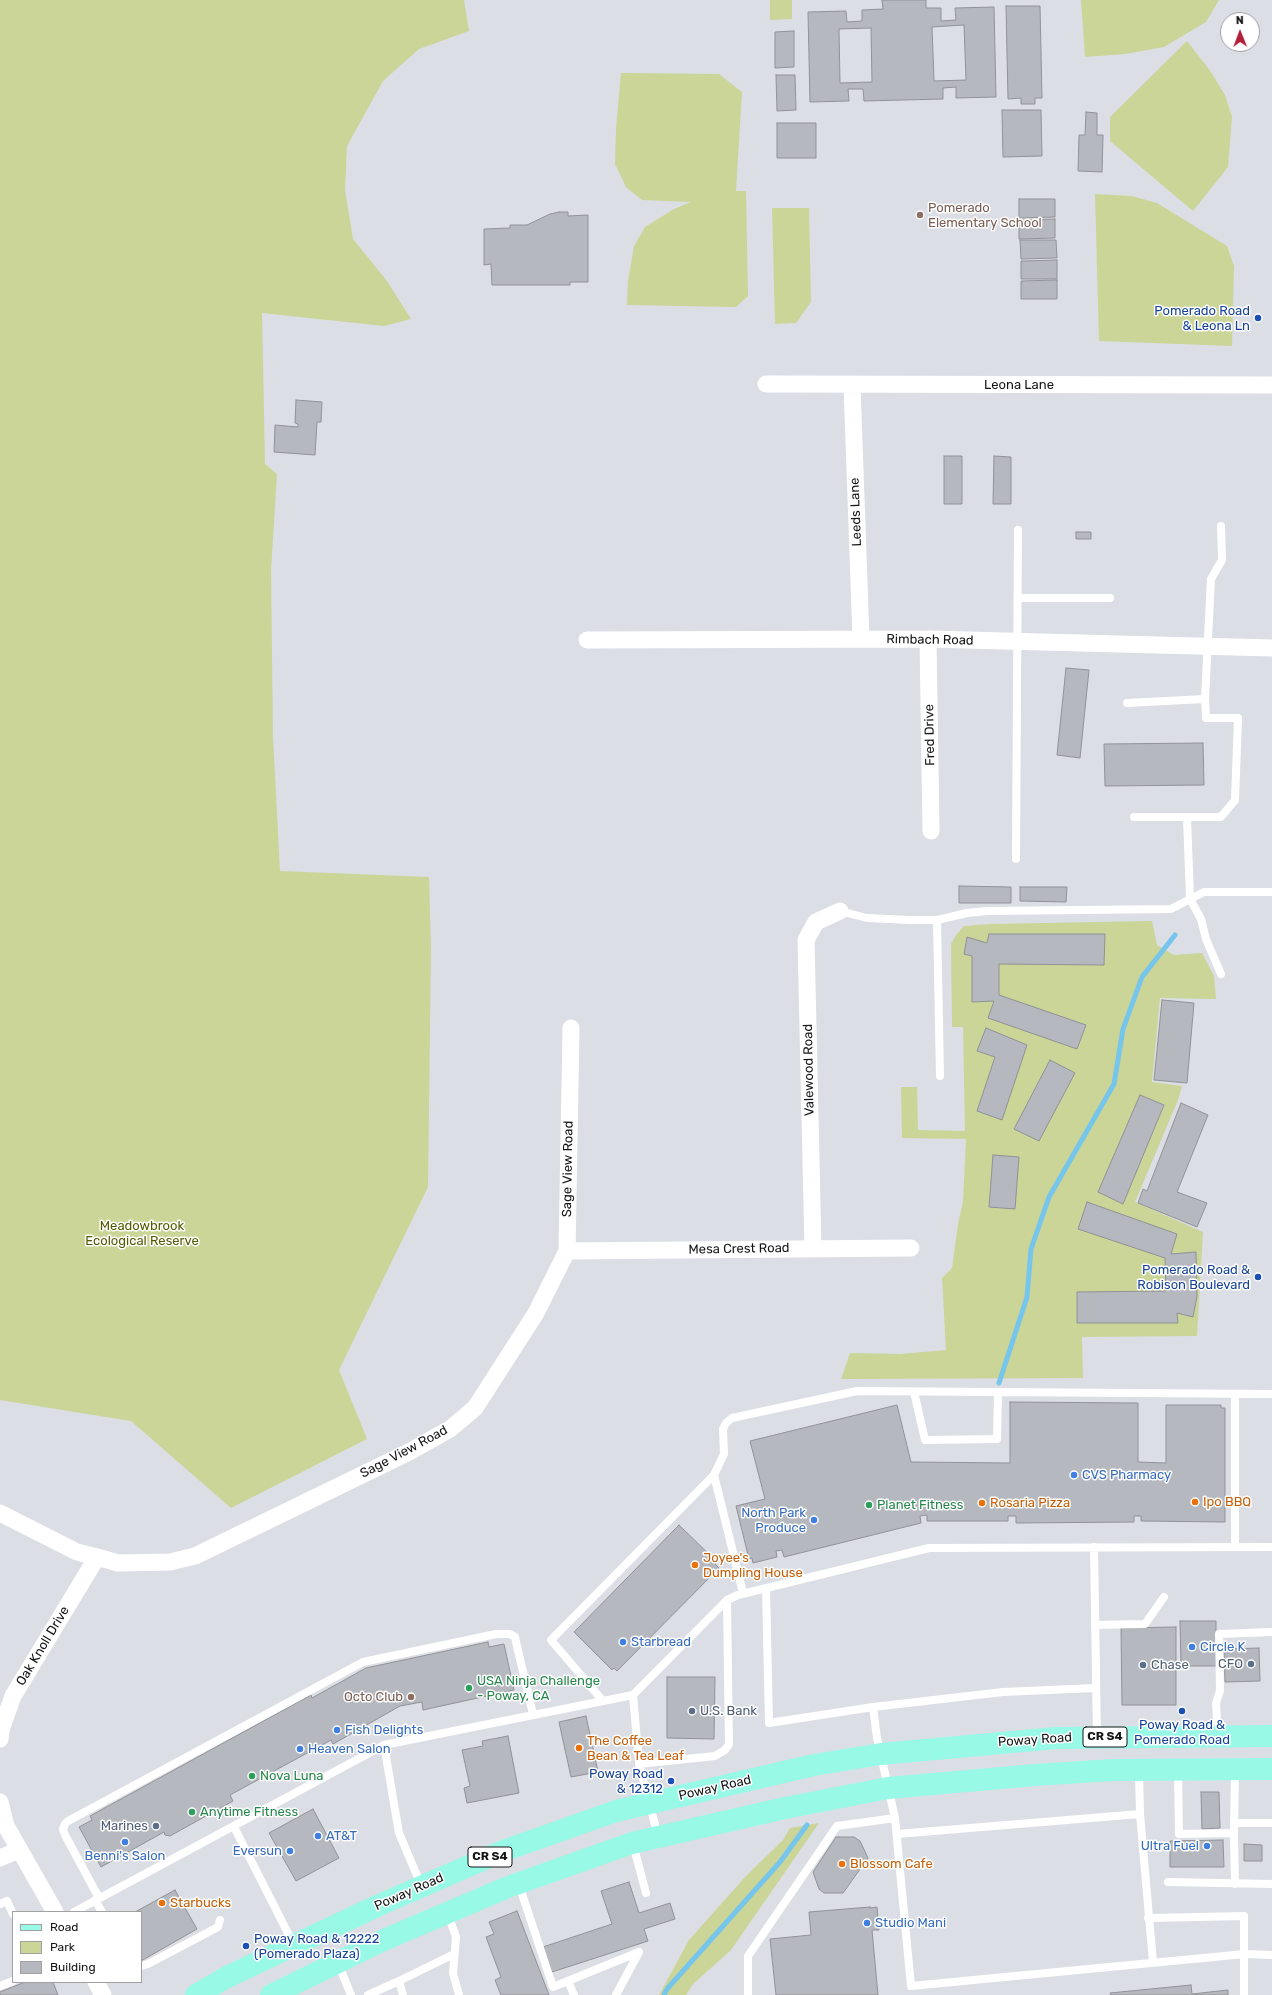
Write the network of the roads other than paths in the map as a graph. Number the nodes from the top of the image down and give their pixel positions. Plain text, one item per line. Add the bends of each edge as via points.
1 (766, 384) dead end
2 (852, 385) junction
3 (1272, 385) edge
4 (1221, 526) dead end
5 (1018, 530) dead end
6 (1018, 598) junction
7 (1110, 598) dead end
8 (928, 638) junction
9 (860, 639) junction
10 (587, 640) dead end
11 (1018, 642) junction
12 (1209, 647) junction
13 (1272, 648) edge
14 (1205, 699) junction
15 (1127, 703) dead end
16 (1134, 817) dead end
17 (1187, 818) junction
18 (931, 832) dead end
19 (1016, 859) dead end
20 (1272, 892) edge
21 (1190, 899) junction
22 (840, 911) joint
23 (937, 920) junction
24 (1221, 974) dead end
25 (571, 1028) dead end
26 (940, 1076) dead end
27 (813, 1248) junction
28 (911, 1248) dead end
29 (567, 1251) junction
30 (914, 1392) junction
31 (998, 1393) junction
32 (1235, 1394) junction
33 (1272, 1394) edge
34 (714, 1475) junction
35 (0, 1513) edge
36 (1094, 1547) junction
37 (1235, 1547) junction
38 (1272, 1547) edge
39 (96, 1558) junction
40 (766, 1588) junction
41 (744, 1593) junction
42 (1164, 1597) dead end
43 (727, 1600) junction
44 (1095, 1625) junction
45 (1272, 1632) edge
46 (1095, 1688) junction
47 (633, 1696) junction
48 (603, 1701) junction
49 (873, 1707) junction
50 (533, 1714) junction
51 (1218, 1736) junction
52 (1272, 1736) edge
53 (1097, 1737) junction
54 (0, 1739) edge
55 (384, 1746) junction
56 (881, 1754) junction
57 (639, 1764) junction
58 (1272, 1769) edge
59 (1139, 1770) junction
60 (1178, 1770) junction
61 (1234, 1770) junction
62 (888, 1788) junction
63 (0, 1802) edge
64 (650, 1803) junction
65 (1140, 1814) junction
66 (895, 1818) junction
67 (1235, 1823) junction
68 (1272, 1823) edge
69 (234, 1827) junction
70 (1234, 1833) junction
71 (897, 1834) junction
72 (658, 1837) junction
73 (632, 1843) junction
74 (19, 1850) junction
75 (0, 1858) edge
76 (1168, 1882) dead end
77 (518, 1883) junction
78 (1235, 1884) junction
79 (1272, 1884) edge
80 (422, 1886) junction
81 (646, 1894) dead end
82 (97, 1899) junction
83 (0, 1904) edge
84 (54, 1911) edge
85 (76, 1911) edge
86 (102, 1911) edge
87 (12, 1912) edge
88 (447, 1913) junction
89 (1148, 1918) junction
90 (220, 1920) dead end
91 (294, 1945) junction
92 (454, 1954) junction
93 (1245, 1954) junction
94 (1272, 1955) edge
95 (1153, 1962) junction
96 (338, 1963) junction
97 (142, 1966) edge
98 (12, 1981) edge
99 (399, 1981) junction
100 (568, 1981) junction
101 (97, 1983) edge
102 (0, 1986) edge
103 (103, 1995) edge
104 (196, 1995) edge
105 (271, 1995) edge
106 (351, 1995) edge
107 (368, 1995) edge
108 (403, 1995) edge
109 (459, 1995) edge
110 (574, 1995) edge
111 (616, 1995) edge
112 (748, 1995) edge
113 (1244, 1995) edge

1 - 2 street, Leona Lane
2 - 3 street, Leona Lane
2 - 9 street, Leeds Lane
4 - 12 lane via 1222,560 1211,579
5 - 6 lane
6 - 7 lane
6 - 11 lane
8 - 9 street, Rimbach Road
8 - 11 street, Rimbach Road
8 - 18 street, Fred Drive
9 - 10 street, Rimbach Road
11 - 12 street, Rimbach Road
11 - 19 lane
12 - 13 street, Rimbach Road
12 - 14 lane
14 - 15 lane
14 - 17 lane via 1206,718 1238,718 1235,800 1221,817
16 - 17 lane
17 - 21 lane
20 - 21 lane via 1204,892
21 - 23 lane via 1171,909 987,911
21 - 24 lane via 1201,919 1206,939
22 - 23 lane via 867,918
22 - 27 street, Valewood Road via 816,922 806,940
23 - 26 lane
25 - 29 street, Sage View Road
27 - 28 street, Mesa Crest Road
27 - 29 street, Mesa Crest Road
29 - 39 street, Sage View Road via 536,1313 475,1408 450,1429 409,1452 195,1556 170,1562 125,1563
30 - 31 lane
30 - 31 lane via 925,1440 997,1439
30 - 34 lane via 857,1390 732,1418 723,1429 724,1454
31 - 32 lane
32 - 33 lane
32 - 37 lane
34 - 41 lane
34 - 48 lane via 551,1640
35 - 39 street, Sage View Road via 77,1552
36 - 37 lane
36 - 40 lane via 929,1548
36 - 44 lane
37 - 38 lane
39 - 54 street, Oak Knoll Drive via 13,1696
40 - 41 lane
40 - 49 lane via 769,1723
41 - 43 lane
42 - 44 lane via 1145,1624
43 - 47 lane
43 - 57 lane via 729,1744 726,1750 715,1756
44 - 46 lane
45 - 51 lane via 1219,1634 1220,1691 1216,1703
46 - 49 lane via 1003,1692
46 - 53 lane
47 - 48 lane
47 - 57 lane
48 - 50 lane
49 - 56 lane
50 - 55 lane
50 - 82 lane via 515,1637 510,1634 496,1634 362,1662 64,1824 65,1835
51 - 52 main road, Poway Road / CR S4
51 - 53 main road, Poway Road / CR S4
53 - 56 main road, Poway Road / CR S4 via 1015,1741
55 - 69 lane
55 - 80 lane via 399,1833
56 - 62 lane
56 - 64 main road, Poway Road / CR S4 via 814,1765
57 - 64 lane
58 - 61 main road, CR S4
59 - 60 main road, CR S4
59 - 62 main road, CR S4 via 1035,1775
59 - 65 lane
60 - 61 main road, CR S4
60 - 70 lane via 1179,1834
61 - 67 lane
62 - 66 lane
62 - 72 main road, CR S4
63 - 74 street via 6,1826
64 - 72 lane
64 - 80 main road, Poway Road / CR S4 via 616,1811 503,1851
65 - 71 lane
65 - 89 lane
66 - 71 lane
66 - 112 lane via 836,1826 748,1956
67 - 68 lane
67 - 70 lane
69 - 82 lane
69 - 91 lane
70 - 78 lane
71 - 95 lane via 911,1986
72 - 73 main road, CR S4
73 - 77 main road, CR S4
73 - 81 lane
74 - 75 street
74 - 84 street
76 - 78 lane
77 - 88 main road, CR S4
77 - 100 lane via 553,1987
78 - 79 lane
80 - 91 main road, Poway Road / CR S4
82 - 85 lane
82 - 86 lane
83 - 87 lane via 7,1901
88 - 92 lane via 456,1937
88 - 96 main road, CR S4
89 - 93 lane via 1244,1916
89 - 95 lane
90 - 97 lane via 218,1927
91 - 104 main road, Poway Road / CR S4
92 - 99 lane
92 - 109 lane via 452,1973
93 - 94 lane
93 - 95 lane
93 - 113 lane
96 - 105 main road, CR S4
96 - 106 lane
98 - 102 lane
99 - 107 lane
99 - 108 lane
100 - 110 lane
100 - 111 lane via 639,1952
101 - 103 street

